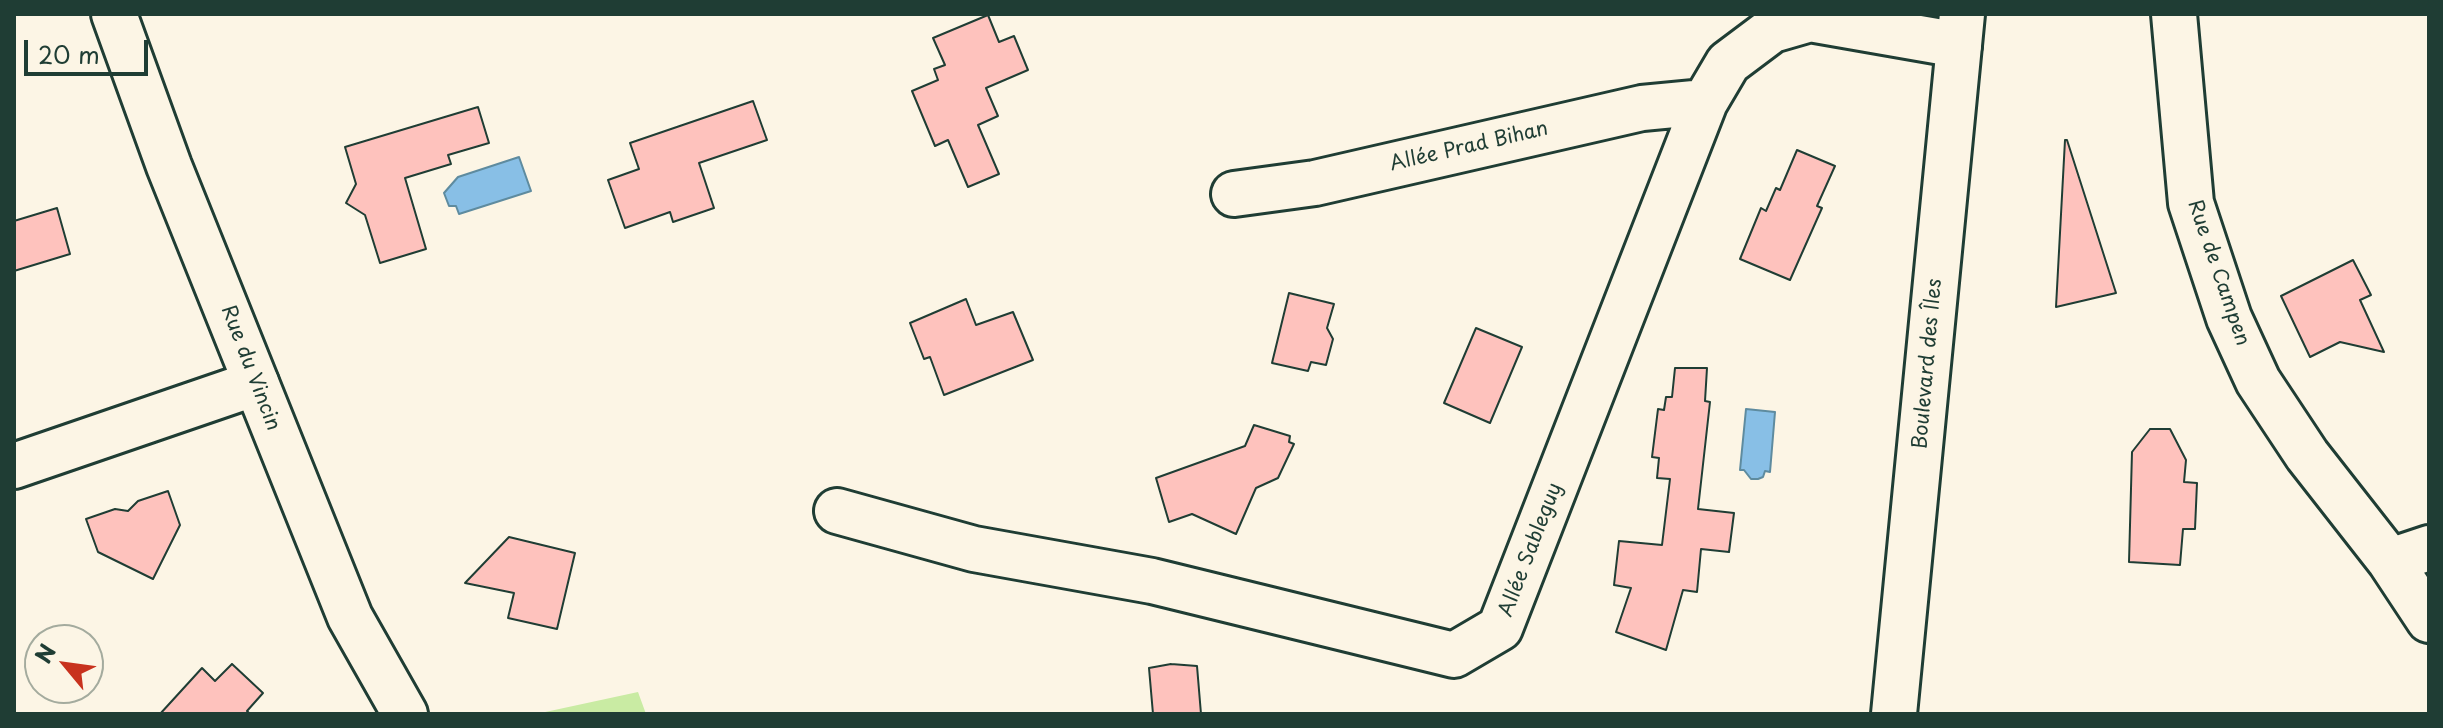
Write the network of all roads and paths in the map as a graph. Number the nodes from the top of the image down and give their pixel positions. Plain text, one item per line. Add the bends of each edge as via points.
1 (114, 14) edge
2 (2174, 14) edge
3 (1961, 29) edge
4 (1705, 102) junction
5 (1234, 194) dead end
6 (256, 383) junction
7 (14, 466) edge
8 (837, 511) dead end
9 (2410, 554) edge
10 (2429, 620) edge
11 (405, 714) edge
12 (1894, 714) edge

1 - 6 street, Rue du Vincin
2 - 9 street, Rue de Campen via 2191,203 2229,318 2266,393 2307,455
3 - 4 street, Allée Sableguy via 1810,19 1772,30 1728,63
3 - 12 street, Boulevard des Îles
4 - 5 street, Allée Prad Bihan via 1642,108 1315,183
4 - 8 street, Allée Sableguy via 1500,628 1454,655 1152,581 974,549
6 - 7 street
6 - 11 street, Rue du Vincin via 350,617
9 - 10 street, Rue de Campen

